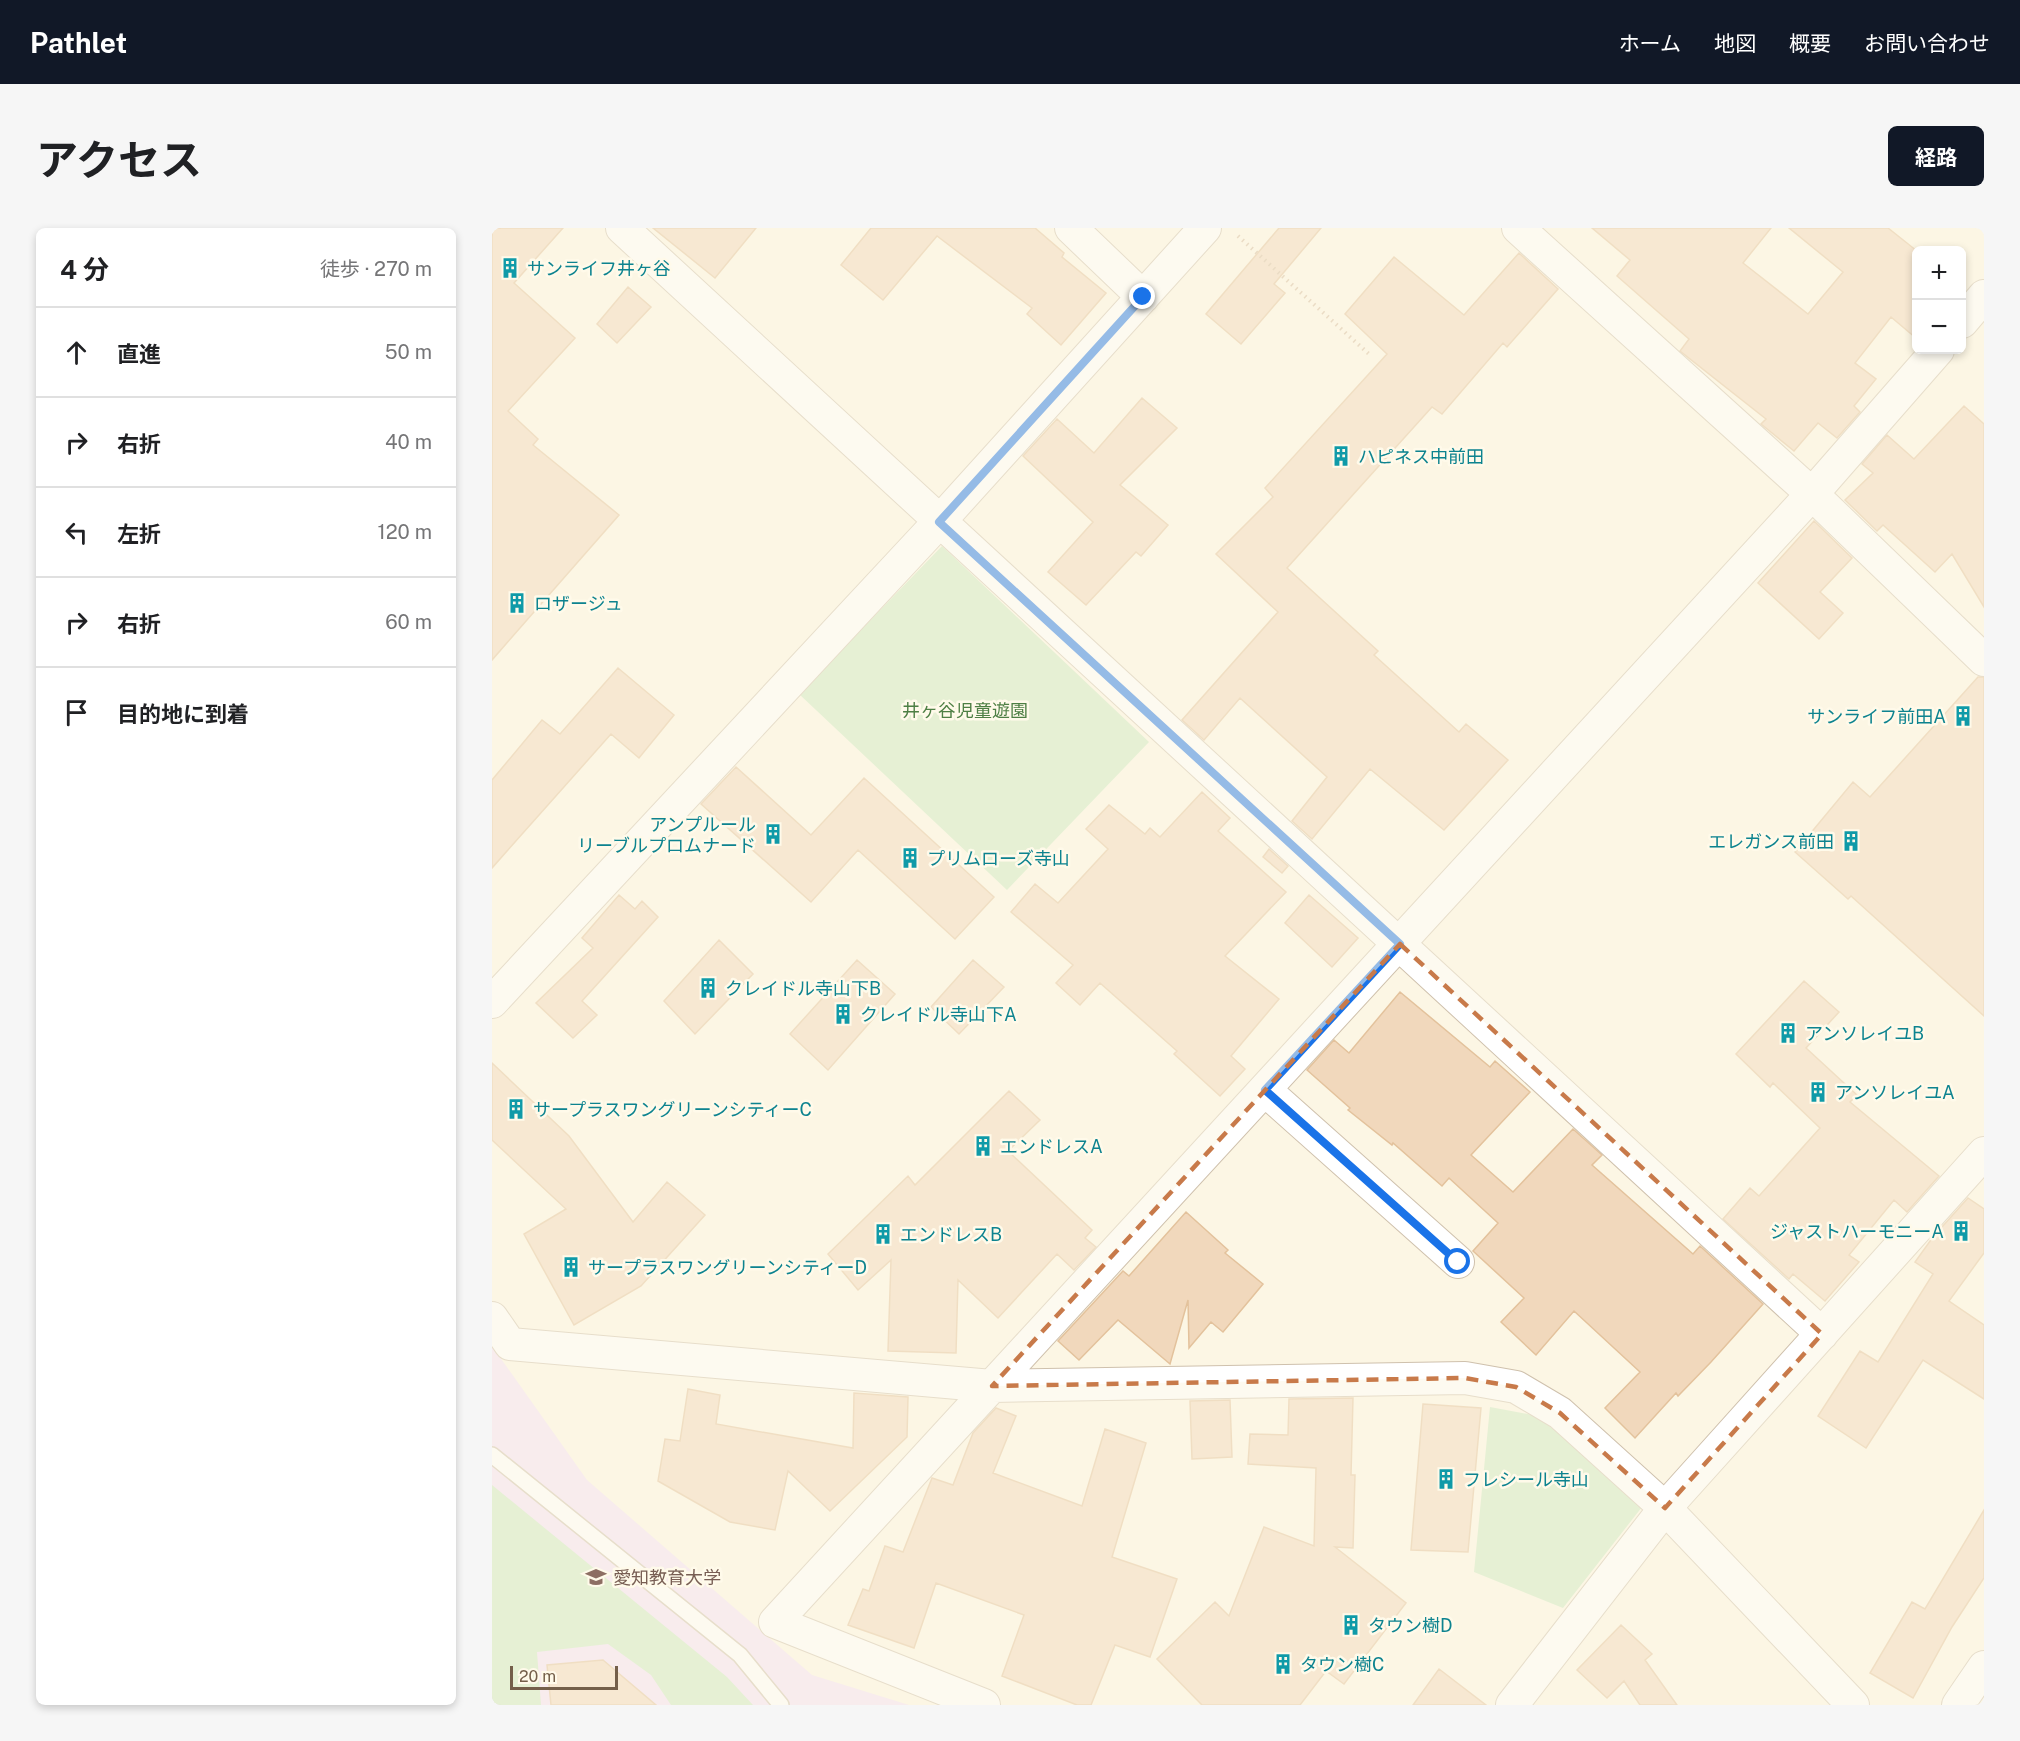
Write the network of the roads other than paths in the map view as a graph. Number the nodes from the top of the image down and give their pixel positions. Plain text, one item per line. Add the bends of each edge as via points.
1 (622, 228) edge
2 (1071, 228) edge
3 (1205, 228) edge
4 (1518, 228) edge
5 (1984, 296) edge
6 (1143, 297) junction
7 (1966, 317) edge
8 (1934, 354) edge
9 (1812, 494) junction
10 (939, 522) junction
11 (1984, 660) edge
12 (1400, 944) junction
13 (492, 1002) edge
14 (1265, 1090) junction
15 (1984, 1153) edge
16 (1458, 1262) dead end
17 (492, 1318) edge
18 (1822, 1334) junction
19 (992, 1386) junction
20 (492, 1455) edge
21 (1665, 1508) junction
22 (1984, 1667) edge
23 (781, 1705) edge
24 (984, 1705) edge
25 (1512, 1705) edge
26 (1853, 1705) edge
27 (1958, 1705) edge

1 - 10 street
2 - 6 street
3 - 6 street
4 - 9 street
5 - 7 street
6 - 10 street
8 - 9 street
9 - 11 street
9 - 12 street
10 - 12 street
10 - 13 street
12 - 14 street
12 - 18 street
14 - 16 street
14 - 19 street
15 - 18 street
17 - 19 street via 510,1344
18 - 21 street
19 - 21 street via 1465,1378 1516,1387 1560,1413
19 - 24 street via 775,1622
20 - 23 lane via 740,1655
21 - 25 street
21 - 26 street
22 - 27 street

